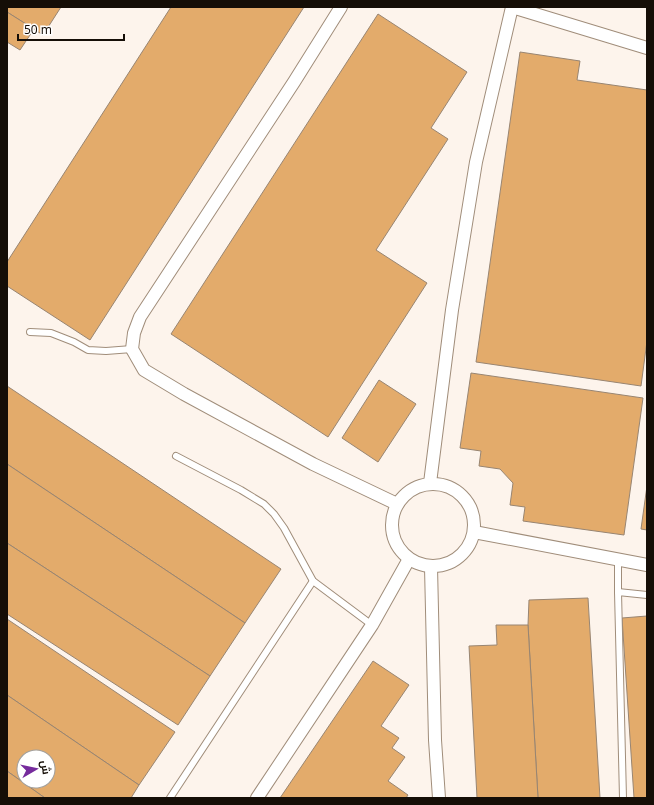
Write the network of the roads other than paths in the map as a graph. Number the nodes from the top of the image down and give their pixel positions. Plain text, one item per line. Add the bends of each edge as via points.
1 (341, 7) edge
2 (647, 48) edge
3 (30, 332) dead end
4 (132, 349) junction
5 (176, 456) dead end
6 (430, 483) junction
7 (396, 504) junction
8 (474, 532) junction
9 (409, 559) junction
10 (618, 560) junction
11 (647, 565) edge
12 (431, 566) junction
13 (313, 581) junction
14 (618, 592) junction
15 (647, 594) edge
16 (372, 625) junction
17 (170, 798) edge
18 (257, 798) edge
19 (439, 798) edge
20 (623, 798) edge

1 - 4 street via 140,317
2 - 6 street via 512,7 476,162 452,310
3 - 4 lane via 50,333 88,350
4 - 7 street via 144,370 184,394 313,464
5 - 13 lane via 241,490 269,509 284,528
6 - 7 street via 406,493
6 - 8 street via 448,486 460,493 469,504 474,518
7 - 9 street via 392,534 398,548
8 - 10 street
8 - 12 street via 470,543 454,561
9 - 12 street
9 - 16 street
10 - 11 street
10 - 14 lane
12 - 19 street
13 - 16 lane
13 - 17 lane
14 - 15 lane
14 - 20 lane
16 - 18 street

